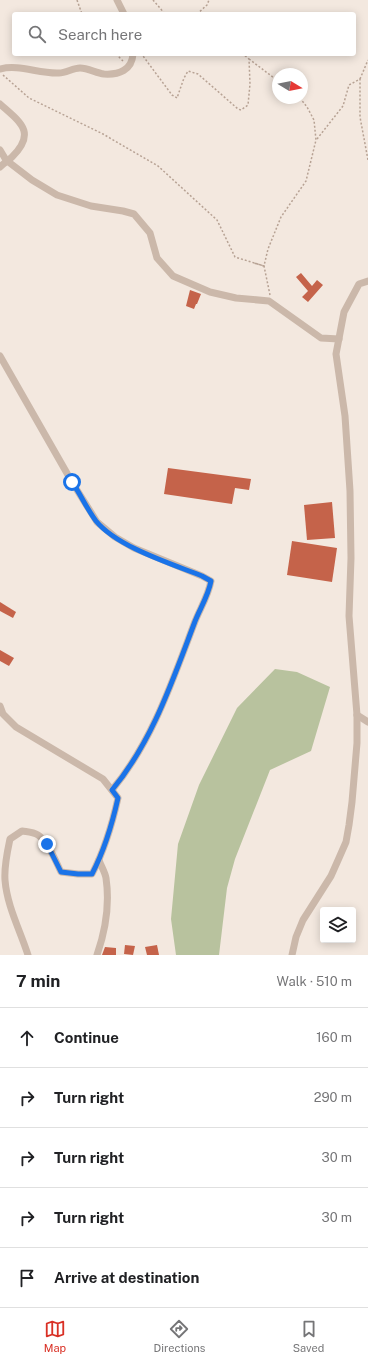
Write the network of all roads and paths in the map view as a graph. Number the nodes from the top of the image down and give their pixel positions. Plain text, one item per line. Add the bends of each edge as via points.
1 (77, 0) edge
2 (117, 0) edge
3 (153, 0) edge
4 (209, 0) edge
5 (81, 12) edge
6 (123, 12) edge
7 (163, 12) edge
8 (199, 12) edge
9 (118, 56) edge
10 (133, 56) edge
11 (143, 56) edge
12 (245, 56) edge
13 (249, 59) junction
14 (368, 60) edge
15 (129, 66) junction
16 (0, 69) edge
17 (0, 73) edge
18 (272, 76) edge
19 (360, 79) junction
20 (0, 104) edge
21 (305, 104) edge
22 (316, 140) junction
23 (0, 150) edge
24 (6, 160) junction
25 (368, 160) edge
26 (0, 167) edge
27 (254, 263) dead end
28 (264, 266) junction
29 (368, 280) edge
30 (269, 301) junction
31 (339, 339) junction
32 (0, 356) edge
33 (0, 706) edge
34 (358, 715) junction
35 (368, 722) edge
36 (112, 790) junction
37 (99, 860) junction
38 (28, 955) edge
39 (97, 955) edge
40 (292, 955) edge

1 - 5 path
2 - 6 street
3 - 7 path
4 - 8 path
9 - 15 path
10 - 15 street
11 - 13 path via 172,95 178,98 188,71 198,74 241,110 248,105
12 - 13 path
13 - 18 path
14 - 19 path
15 - 16 street via 121,73 105,74 80,68 60,73 6,67
17 - 28 path via 29,98 103,134 158,166 217,220 235,257
19 - 22 path via 349,85 343,106
19 - 25 path via 360,117
20 - 24 street via 24,129 20,148
21 - 22 path via 314,120
22 - 28 path via 306,181 281,217
23 - 24 street
24 - 26 street
24 - 30 street via 57,195 90,206 134,214 150,233 157,258 173,276 210,292
27 - 28 path
28 - 30 path
29 - 31 street via 359,284 344,312
30 - 31 street via 321,338
31 - 34 street via 336,354 345,416 349,484 349,616
32 - 36 street via 97,522 134,548 211,581 154,725 127,772
33 - 36 street via 3,714 16,727 103,779
34 - 35 street
34 - 40 street via 352,802 346,842 331,876 303,920
36 - 37 street via 118,798
37 - 38 street via 92,874 61,872 47,844 37,834 22,831 10,839 5,866 6,891
37 - 39 street via 106,877 107,913

